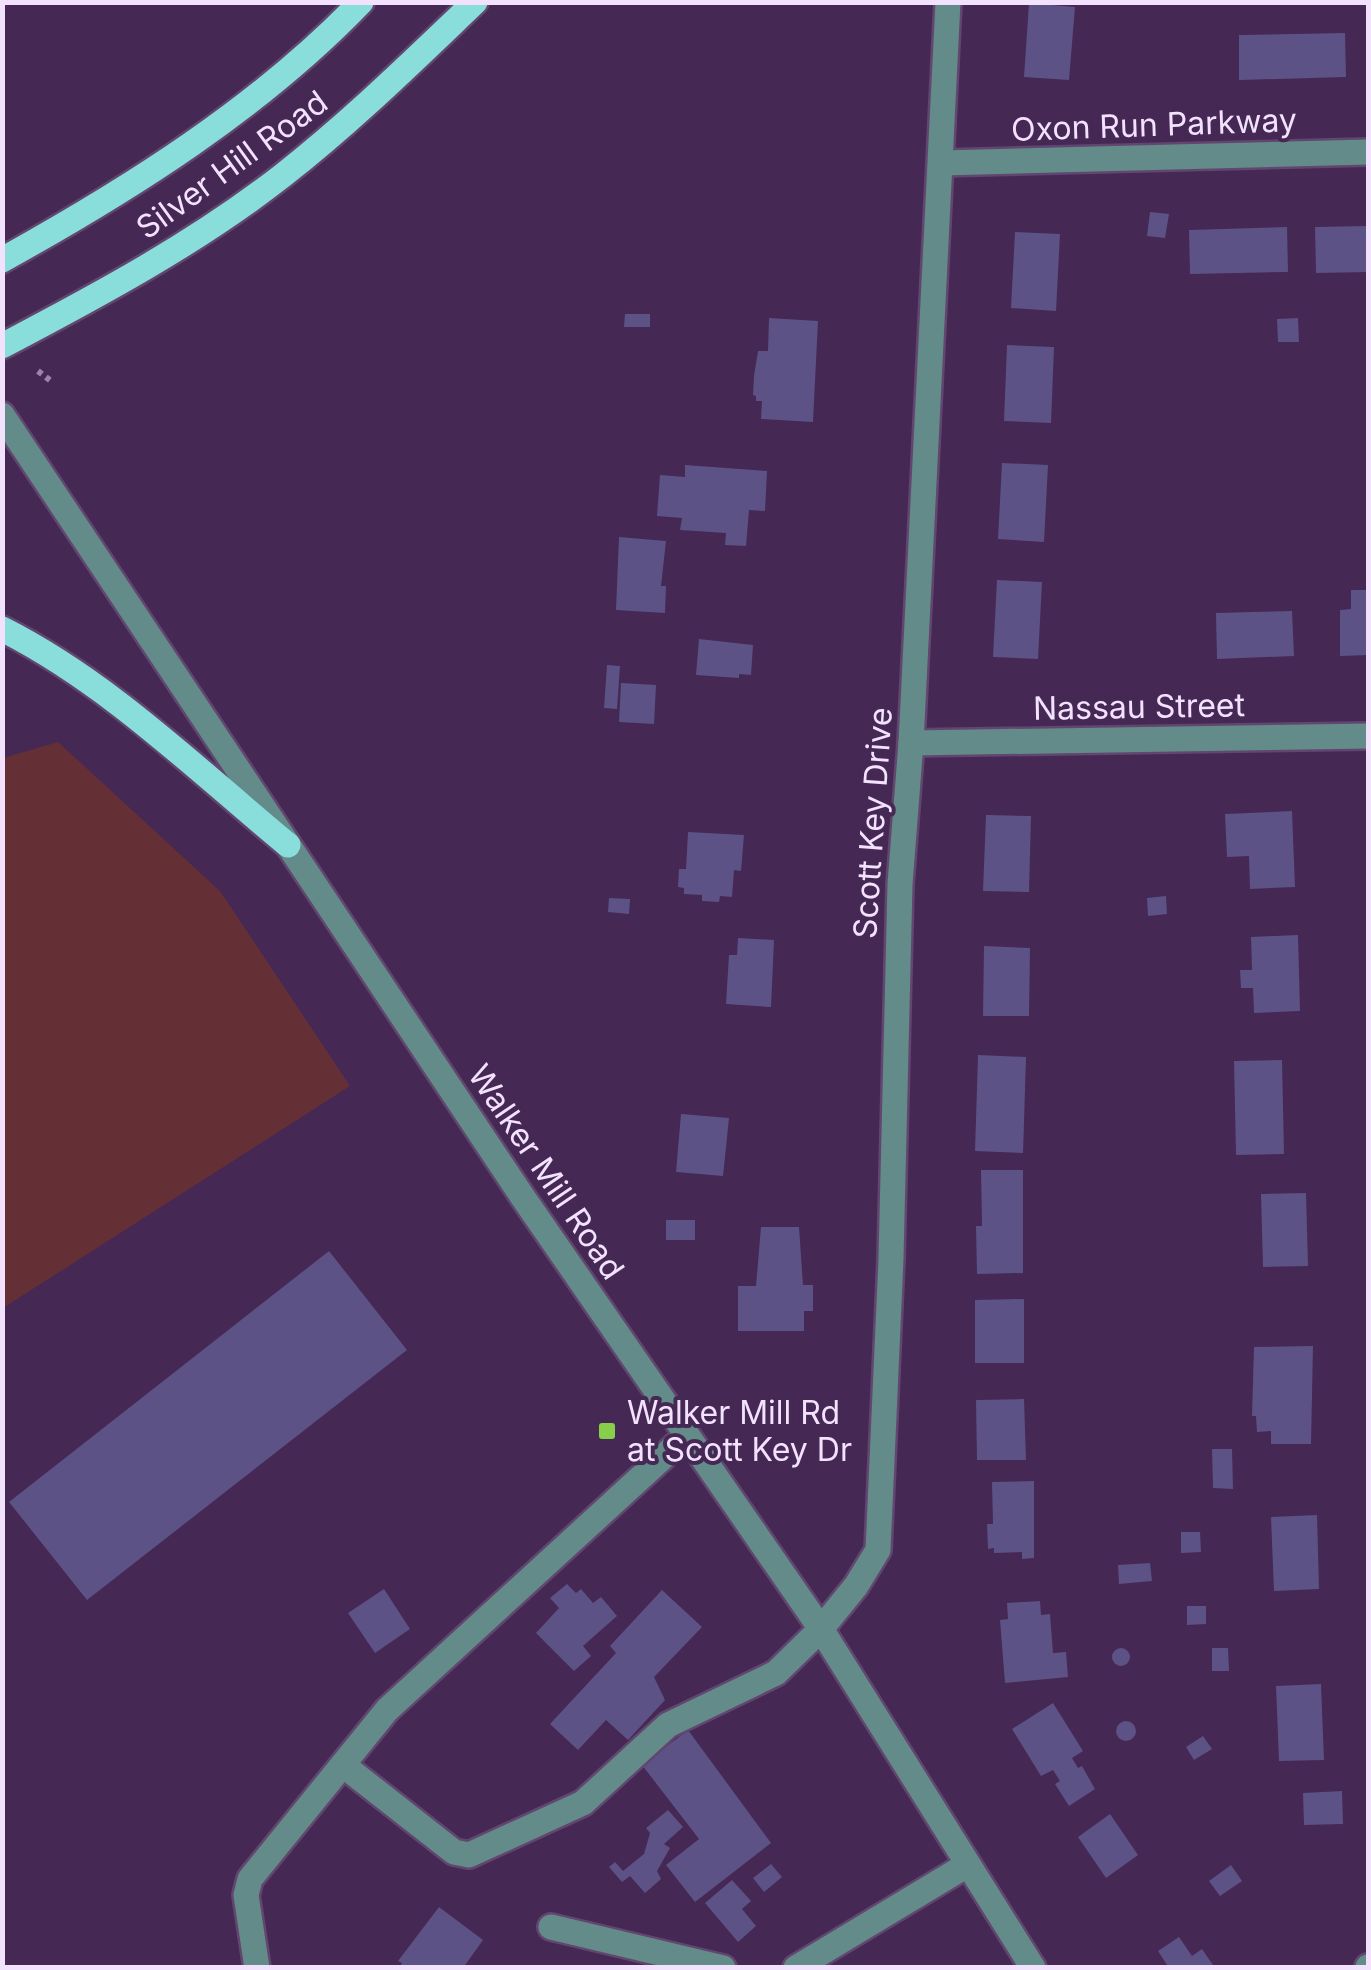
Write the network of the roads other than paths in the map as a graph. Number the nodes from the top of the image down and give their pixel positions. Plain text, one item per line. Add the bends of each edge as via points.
1 (361, 2) edge
2 (475, 2) edge
3 (948, 2) edge
4 (1368, 152) edge
5 (942, 164) junction
6 (2, 260) edge
7 (2, 346) edge
8 (2, 415) edge
9 (2, 629) edge
10 (1368, 736) edge
11 (911, 744) junction
12 (1368, 758) edge
13 (288, 845) junction
14 (686, 1436) junction
15 (821, 1629) junction
16 (343, 1765) junction
17 (966, 1865) junction
18 (551, 1927) dead end
19 (257, 1968) edge
20 (723, 1968) edge
21 (796, 1968) edge
22 (1033, 1968) edge

1 - 6 main road, Silver Hill Road via 201,137
2 - 7 main road, Silver Hill Road via 372,102 281,177 131,276
3 - 5 street, Scott Key Drive
4 - 5 street, Oxon Run Parkway
5 - 11 street, Scott Key Drive
8 - 13 street, Walker Mill Road
9 - 13 main road via 120,705
10 - 11 street, Nassau Street
10 - 12 street
11 - 15 street, Scott Key Drive via 895,1013 881,1541 874,1562
13 - 14 street, Walker Mill Road
14 - 15 street, Walker Mill Road
14 - 16 street via 388,1710
15 - 16 street, Scott Key Drive via 776,1672 668,1725 584,1803 469,1854 454,1852
15 - 17 street, Walker Mill Road
16 - 19 street via 250,1879 246,1895
17 - 21 street
17 - 22 street, Walker Mill Road
18 - 20 street

